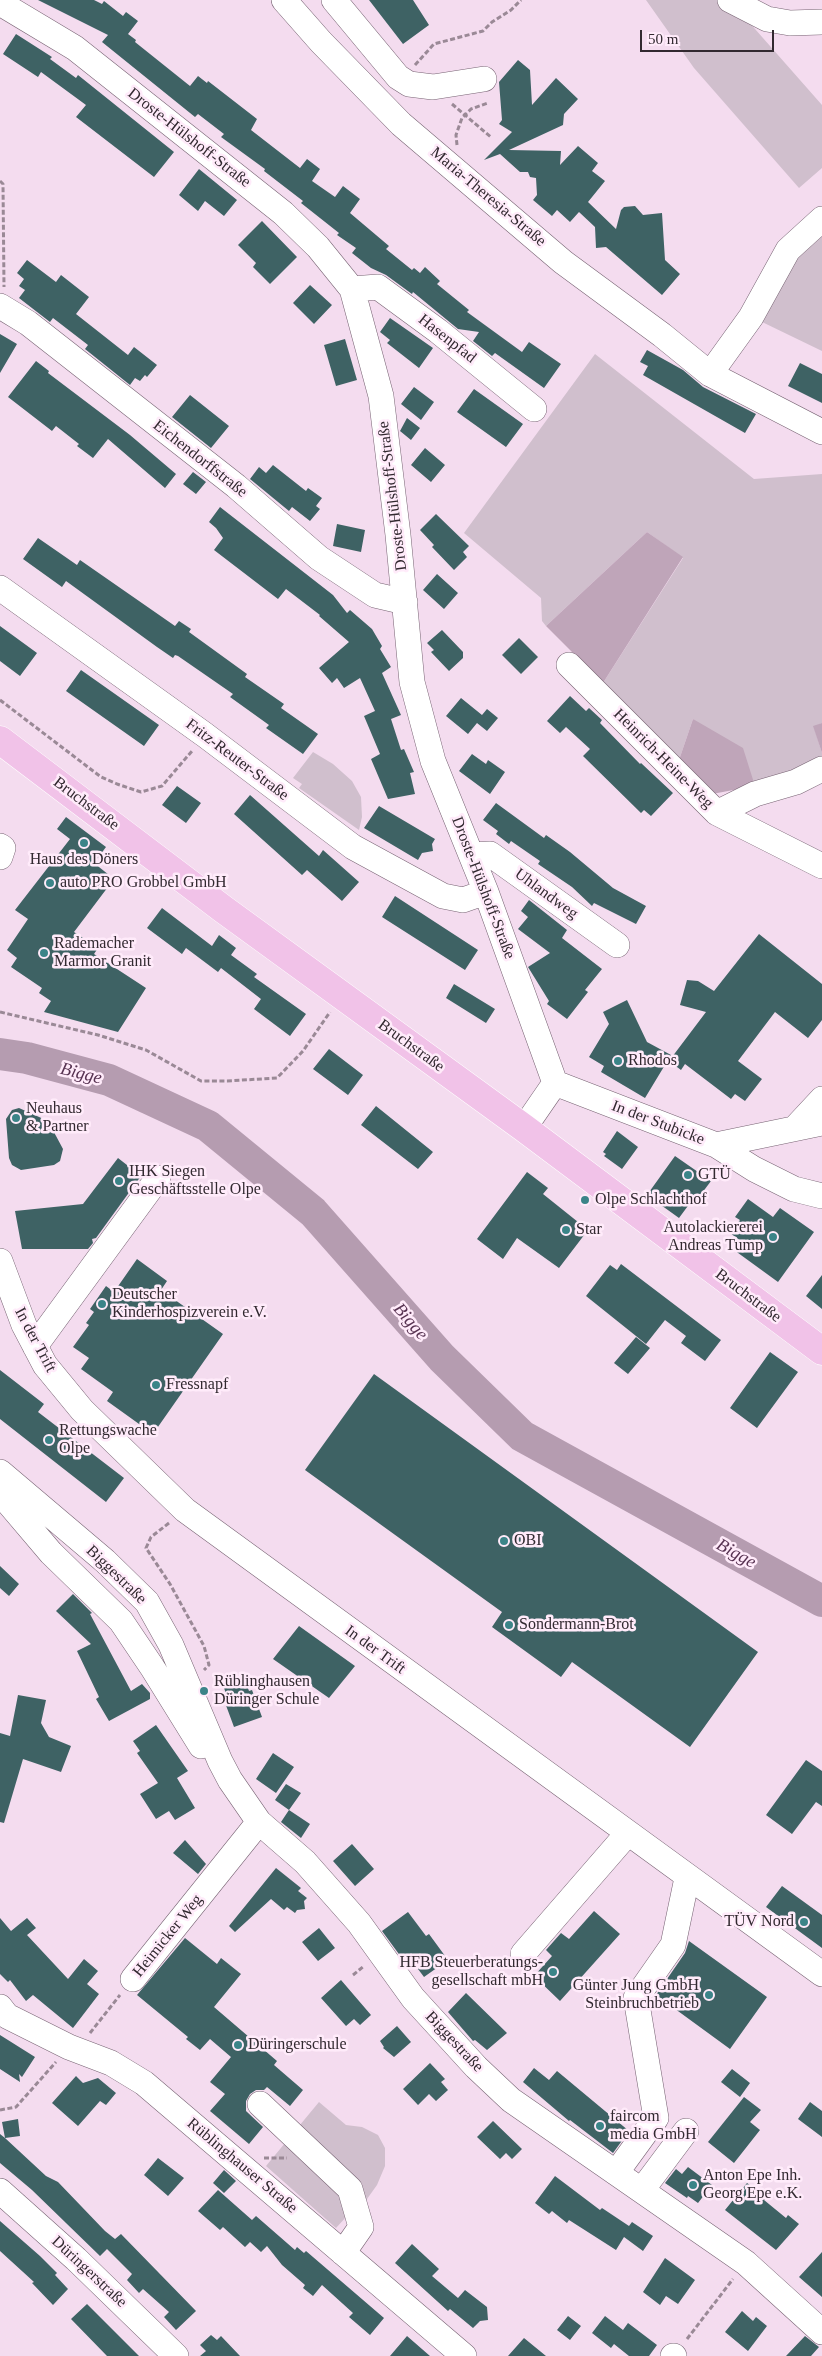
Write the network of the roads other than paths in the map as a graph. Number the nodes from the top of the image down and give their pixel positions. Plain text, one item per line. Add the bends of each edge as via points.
1 (284, 0) edge
2 (334, 0) edge
3 (730, 0) edge
4 (0, 3) edge
5 (822, 22) edge
6 (486, 91) road end
7 (822, 219) edge
8 (352, 289) junction
9 (2, 307) edge
10 (710, 374) junction
11 (534, 409) dead end
12 (822, 432) edge
13 (0, 588) edge
14 (405, 602) junction
15 (569, 665) dead end
16 (0, 740) edge
17 (822, 769) edge
18 (717, 813) junction
19 (0, 846) edge
20 (472, 856) junction
21 (0, 857) edge
22 (822, 866) edge
23 (486, 892) junction
24 (617, 945) dead end
25 (555, 1083) junction
26 (822, 1099) edge
27 (822, 1123) edge
28 (524, 1128) junction
29 (794, 1128) junction
30 (716, 1145) junction
31 (158, 1178) dead end
32 (822, 1196) edge
33 (0, 1260) edge
34 (35, 1346) junction
35 (822, 1351) edge
36 (0, 1472) edge
37 (0, 1493) edge
38 (220, 1761) junction
39 (259, 1822) junction
40 (628, 1833) junction
41 (687, 1878) junction
42 (523, 1954) dead end
43 (822, 1974) edge
44 (132, 1979) road end
45 (0, 2007) edge
46 (260, 2104) dead end
47 (686, 2131) dead end
48 (616, 2173) junction
49 (642, 2190) junction
50 (0, 2192) edge
51 (343, 2253) junction
52 (822, 2332) edge
53 (176, 2356) edge
54 (464, 2356) edge

1 - 10 street, Maria-Theresia-Straße via 401,124 563,262
2 - 6 street via 398,77 409,84
3 - 5 street via 767,19 790,23
4 - 8 street, Droste-Hülshoff-Straße via 75,48 276,207 318,247
7 - 10 street via 788,250 751,317
8 - 11 street, Hasenpfad via 378,287
8 - 14 street, Droste-Hülshoff-Straße via 381,396
9 - 14 street, Eichendorffstraße via 28,323 236,486 319,558 376,595
10 - 12 street, Maria-Theresia-Straße
13 - 23 street, Fritz-Reuter-Straße via 205,735 353,847 443,896 462,900
14 - 20 street, Droste-Hülshoff-Straße via 412,682 432,762
15 - 18 street, Heinrich-Heine-Weg
16 - 28 main road, Bruchstraße via 341,996
17 - 18 street via 796,782 755,794
18 - 22 street, Heinrich-Heine-Weg
19 - 21 street via 3,848
20 - 23 street, Droste-Hülshoff-Straße
20 - 24 street, Uhlandweg via 490,854
23 - 25 street, Droste-Hülshoff-Straße
25 - 28 street
25 - 30 street, In der Stubicke
26 - 29 street
27 - 29 street, In der Stubicke
28 - 35 main road, Bruchstraße
29 - 30 street, In der Stubicke
30 - 32 street via 794,1189
31 - 34 street
33 - 34 street, In der Trift
34 - 40 street, In der Trift via 45,1365 82,1410 185,1510
36 - 38 street, Biggestraße via 105,1560 147,1602 172,1645
37 - 38 street, Biggestraße via 51,1553 121,1621 193,1735 203,1749
38 - 39 street, Biggestraße
39 - 44 street, Heimicker Weg
39 - 48 street, Biggestraße via 305,1862 359,1923 412,1998 476,2067 511,2100
40 - 41 street, In der Trift
40 - 42 street
41 - 43 street, In der Trift
41 - 48 street via 673,1945 636,1998 656,2118
45 - 51 street, Rüblinghauser Straße via 7,2016 110,2063 144,2083
46 - 51 street via 350,2189 361,2227
47 - 49 street
48 - 49 street, Biggestraße
49 - 52 street, Biggestraße via 746,2262
50 - 53 street, Düringerstraße via 76,2259
51 - 54 street, Rüblinghauser Straße

